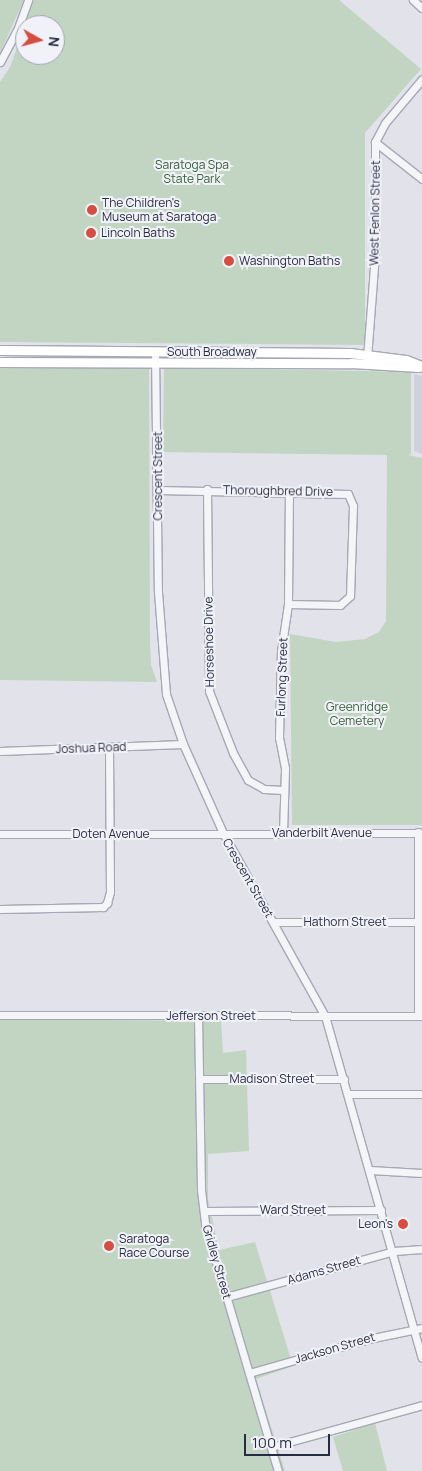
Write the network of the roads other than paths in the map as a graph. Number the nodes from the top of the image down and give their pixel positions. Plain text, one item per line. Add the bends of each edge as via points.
1 (28, 0) edge
2 (412, 0) edge
3 (422, 8) edge
4 (0, 62) edge
5 (421, 83) edge
6 (376, 142) junction
7 (422, 179) edge
8 (0, 350) edge
9 (155, 352) junction
10 (367, 359) junction
11 (0, 362) edge
12 (156, 363) junction
13 (422, 366) edge
14 (206, 489) junction
15 (158, 490) junction
16 (289, 491) junction
17 (288, 604) junction
18 (182, 744) junction
19 (109, 748) junction
20 (0, 751) edge
21 (283, 790) junction
22 (420, 832) edge
23 (223, 833) junction
24 (283, 833) junction
25 (0, 834) edge
26 (110, 834) junction
27 (0, 909) edge
28 (274, 922) junction
29 (417, 922) junction
30 (0, 1015) edge
31 (198, 1016) junction
32 (325, 1016) junction
33 (420, 1016) edge
34 (200, 1079) junction
35 (344, 1079) junction
36 (349, 1094) junction
37 (422, 1094) edge
38 (370, 1170) junction
39 (422, 1173) edge
40 (381, 1210) junction
41 (204, 1211) junction
42 (422, 1249) edge
43 (394, 1251) junction
44 (226, 1297) junction
45 (414, 1328) junction
46 (422, 1328) edge
47 (422, 1358) edge
48 (249, 1373) junction
49 (422, 1405) edge
50 (271, 1447) junction
51 (278, 1471) edge

1 - 4 street
2 - 3 street
5 - 6 street, West Fenlon Street via 385,123
6 - 7 street
6 - 10 street, West Fenlon Street via 375,253
8 - 9 main road, South Broadway
9 - 10 main road, South Broadway
9 - 12 street, Crescent Street
10 - 12 main road, South Broadway
10 - 13 main road, South Broadway
11 - 12 main road, South Broadway
12 - 15 street, Crescent Street
14 - 15 street, Thoroughbred Drive
14 - 16 street, Thoroughbred Drive
14 - 21 street, Horseshoe Drive via 209,691 233,752 248,780 264,789
15 - 18 street, Crescent Street via 162,675
16 - 17 street, Furlong Street
16 - 17 street, Thoroughbred Drive via 348,494 353,506 353,533 350,596 345,603
17 - 21 street, Furlong Street via 281,651
18 - 19 street, Joshua Road
18 - 23 street, Crescent Street
19 - 20 street, Joshua Road
19 - 26 street
21 - 24 street, Furlong Street
22 - 24 street, Vanderbilt Avenue
22 - 29 street
23 - 24 street, Vanderbilt Avenue
23 - 26 street, Doten Avenue
23 - 28 street, Crescent Street via 242,872
25 - 26 street, Doten Avenue
26 - 27 street via 110,892 103,907
28 - 29 street, Hathorn Street
28 - 32 street, Crescent Street
29 - 33 street
30 - 31 street, Jefferson Street
31 - 32 street, Jefferson Street
31 - 34 street, Gridley Street
32 - 33 street, Jefferson Street
32 - 35 street, Crescent Street
34 - 35 street, Madison Street
34 - 41 street, Gridley Street
35 - 36 street, Crescent Street
36 - 37 street
36 - 38 street, Crescent Street
38 - 39 street
38 - 40 street, Crescent Street
40 - 41 street, Ward Street
40 - 43 street, Crescent Street
41 - 44 street, Gridley Street
42 - 43 street, Adams Street
43 - 44 street, Adams Street
43 - 45 street, Crescent Street
44 - 48 street, Gridley Street
45 - 46 street, Jackson Street
45 - 47 street, Crescent Street
45 - 48 street, Jackson Street
48 - 50 street, Gridley Street
49 - 50 street
50 - 51 street, Gridley Street

